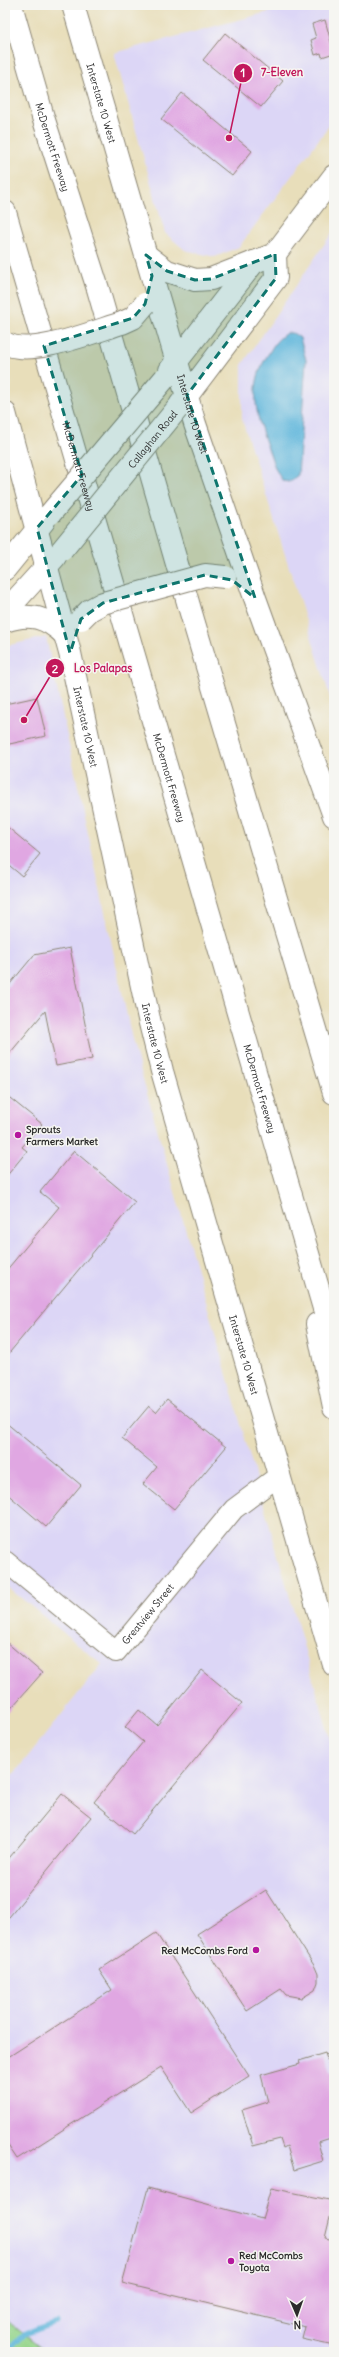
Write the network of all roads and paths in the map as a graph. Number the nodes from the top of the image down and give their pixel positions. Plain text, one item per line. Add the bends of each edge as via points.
1 (11, 5) edge
2 (73, 5) edge
3 (334, 176) edge
4 (5, 212) edge
5 (275, 254) junction
6 (146, 255) junction
7 (254, 262) junction
8 (152, 276) junction
9 (5, 343) edge
10 (170, 369) junction
11 (182, 402) junction
12 (5, 414) edge
13 (44, 521) junction
14 (54, 558) junction
15 (5, 569) edge
16 (255, 598) junction
17 (5, 612) edge
18 (5, 621) edge
19 (68, 644) junction
20 (334, 816) edge
21 (334, 1094) edge
22 (293, 1203) junction
23 (334, 1343) edge
24 (334, 1407) edge
25 (280, 1475) junction
26 (5, 1561) edge
27 (334, 1665) edge

1 - 21 main road, McDermott Freeway via 43,117 98,289
2 - 6 main road, Interstate 10 West
3 - 5 main road
4 - 22 main road, McDermott Freeway
5 - 7 main road
5 - 11 main road, Callaghan Road via 276,278
6 - 7 main road via 167,270 195,280 212,279
6 - 8 main road, Interstate 10 West
7 - 10 main road
8 - 9 main road, bridge via 145,304 132,318 122,323 42,346 25,348
8 - 10 main road, Interstate 10 West
10 - 11 main road, Interstate 10 West
10 - 13 main road, bridge
11 - 14 main road, Callaghan Road, bridge
11 - 16 main road, Interstate 10 West
12 - 13 main road, Interstate 10 West
13 - 14 main road, Interstate 10 West
13 - 15 main road
14 - 17 main road, Callaghan Road
14 - 19 main road, Interstate 10 West
16 - 19 main road, bridge via 240,584 224,577 205,575 90,610 81,619
16 - 20 main road, Interstate 10 West
18 - 19 main road via 20,616 32,616 51,622
19 - 25 main road, Interstate 10 West via 149,1019
22 - 23 main road, McDermott Freeway
22 - 24 main road
25 - 26 street, Greatview Street via 234,1509 116,1652
25 - 27 main road, Interstate 10 West

